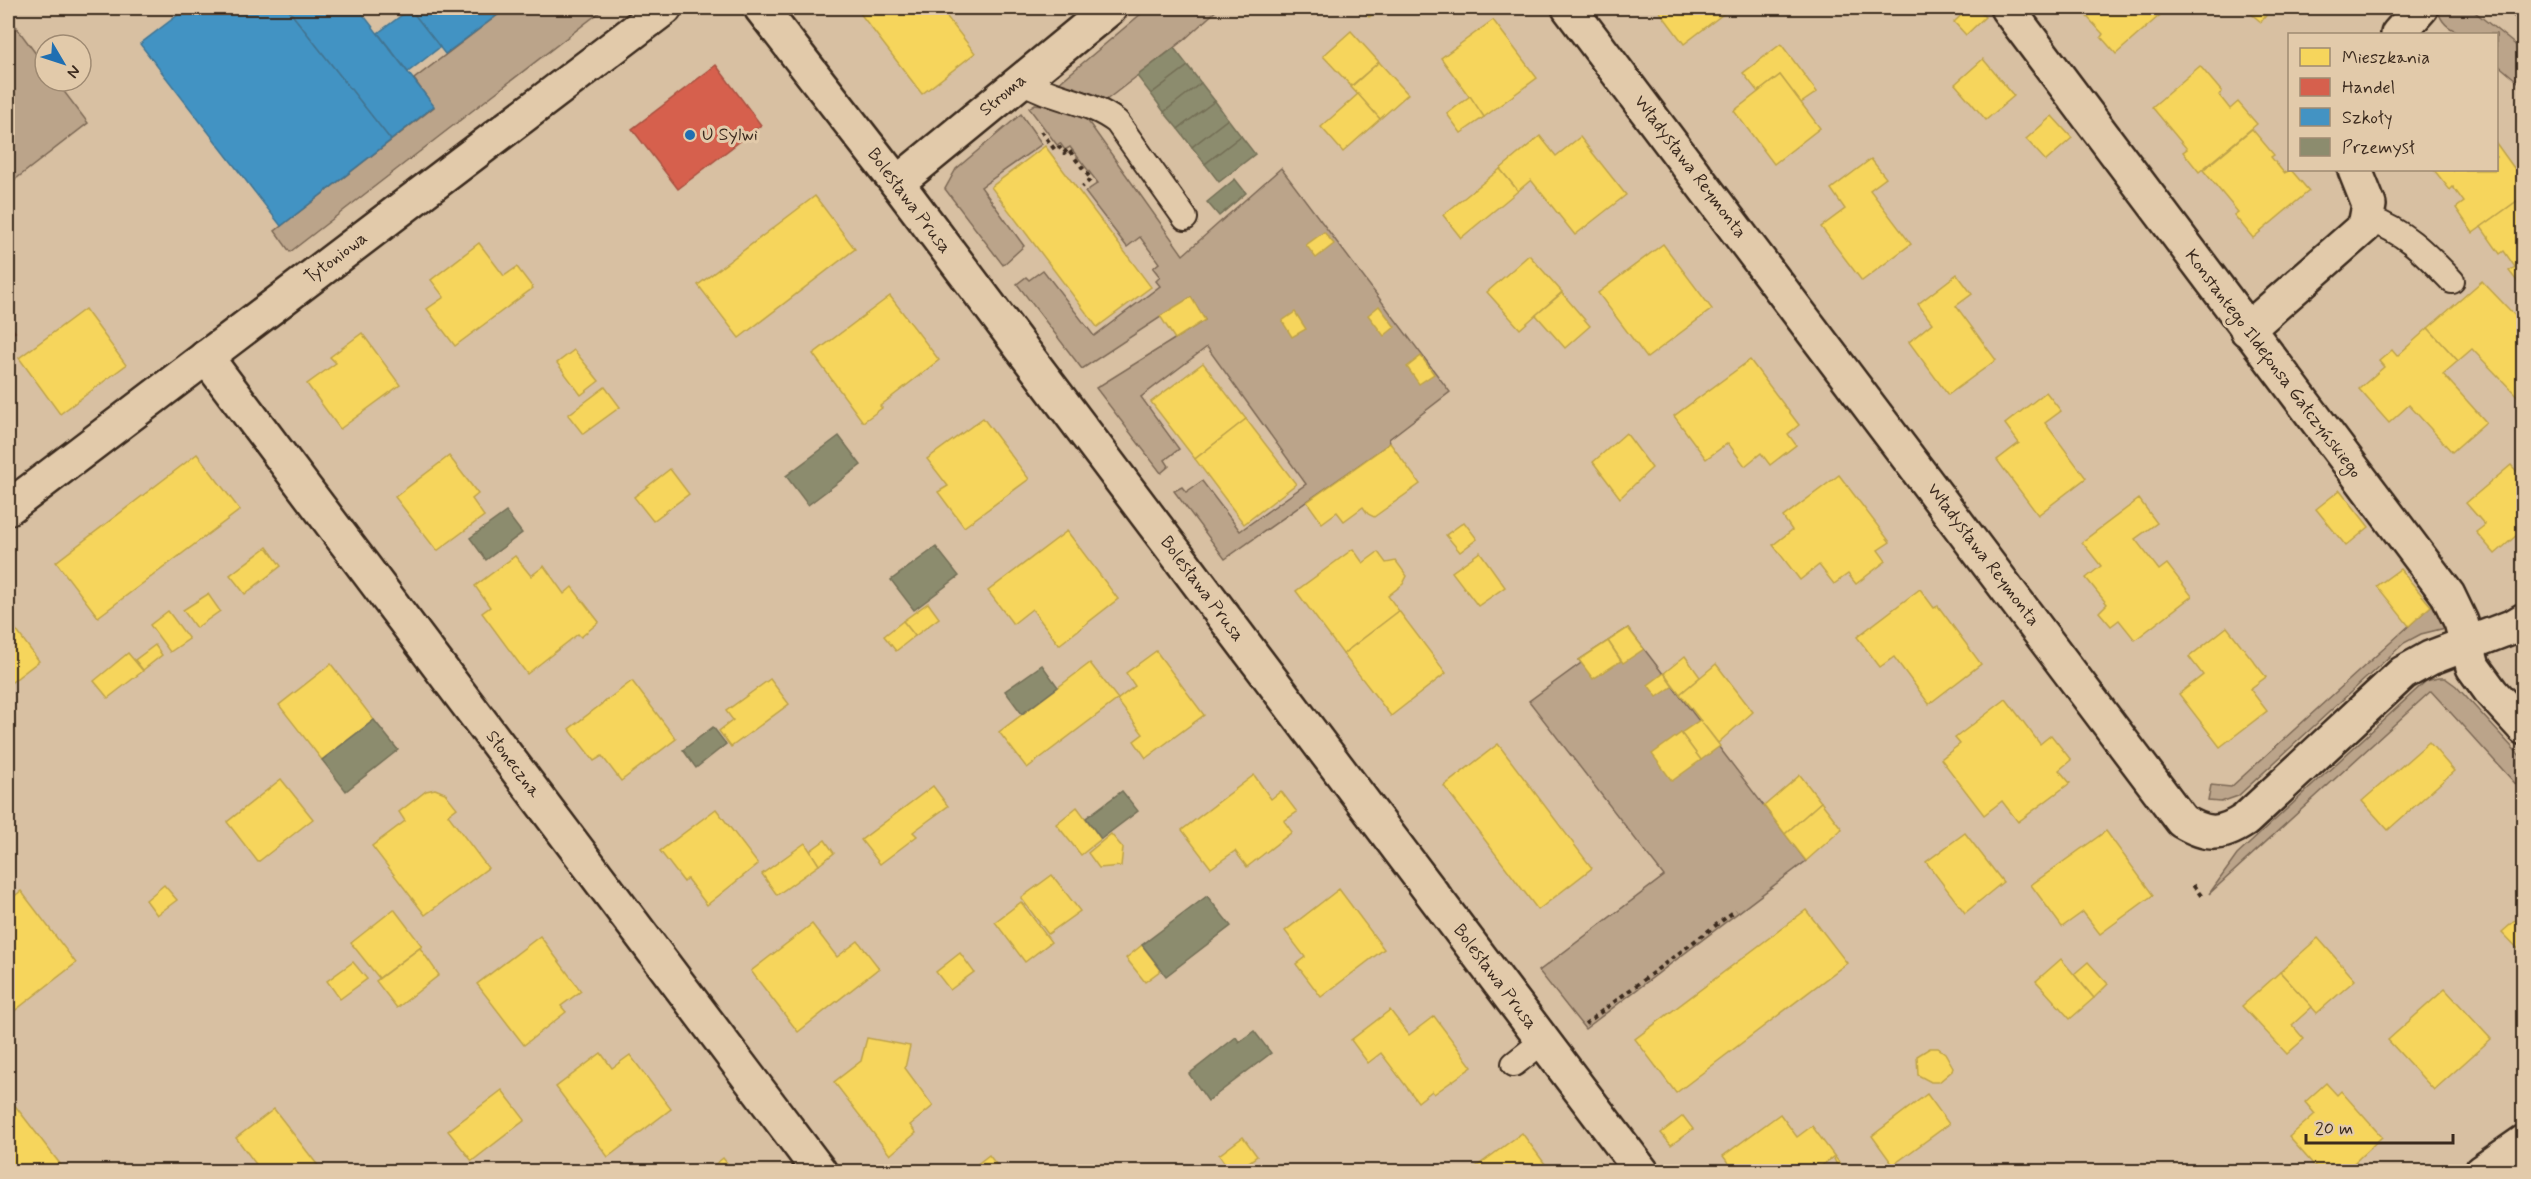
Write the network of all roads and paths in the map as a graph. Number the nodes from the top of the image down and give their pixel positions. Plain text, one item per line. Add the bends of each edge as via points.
1 (665, 8) edge
2 (761, 8) edge
3 (1109, 8) edge
4 (1569, 8) edge
5 (2007, 8) edge
6 (2421, 8) edge
7 (2399, 33) edge
8 (1015, 85) junction
9 (2355, 171) edge
10 (897, 183) junction
11 (1082, 187) dead end
12 (1185, 218) dead end
13 (2368, 218) junction
14 (2452, 280) dead end
15 (2247, 330) junction
16 (206, 357) junction
17 (8, 508) edge
18 (2523, 620) edge
19 (2466, 644) junction
20 (2523, 728) edge
21 (2193, 885) dead end
22 (2203, 898) dead end
23 (1736, 910) dead end
24 (1584, 1025) dead end
25 (1543, 1041) junction
26 (1514, 1064) dead end
27 (2523, 1142) edge
28 (820, 1172) edge
29 (1642, 1172) edge
30 (2481, 1172) edge

1 - 16 street, Tytoniowa
2 - 10 street, Bolesława Prusa
3 - 8 street, Stroma
4 - 19 street, Władysława Reymonta via 2182,820 2211,833 2232,829 2403,673
5 - 15 street, Konstantego Ildefonsa Gałczyńskiego
6 - 7 street
8 - 10 street, Stroma
8 - 11 path via 1055,150 1059,147 1064,153 1068,149 1091,179
8 - 12 lane via 1104,112 1117,122
9 - 13 street via 2369,205
10 - 25 street, Bolesława Prusa
13 - 14 lane via 2416,243
13 - 15 street via 2357,235
15 - 19 street, Konstantego Ildefonsa Gałczyńskiego via 2448,595
16 - 17 street, Tytoniowa
16 - 28 street, Słoneczna
18 - 19 street, Władysława Reymonta
19 - 20 street, Konstantego Ildefonsa Gałczyńskiego via 2473,667
21 - 22 path
23 - 24 path
25 - 26 lane
25 - 29 street, Bolesława Prusa
27 - 30 street

